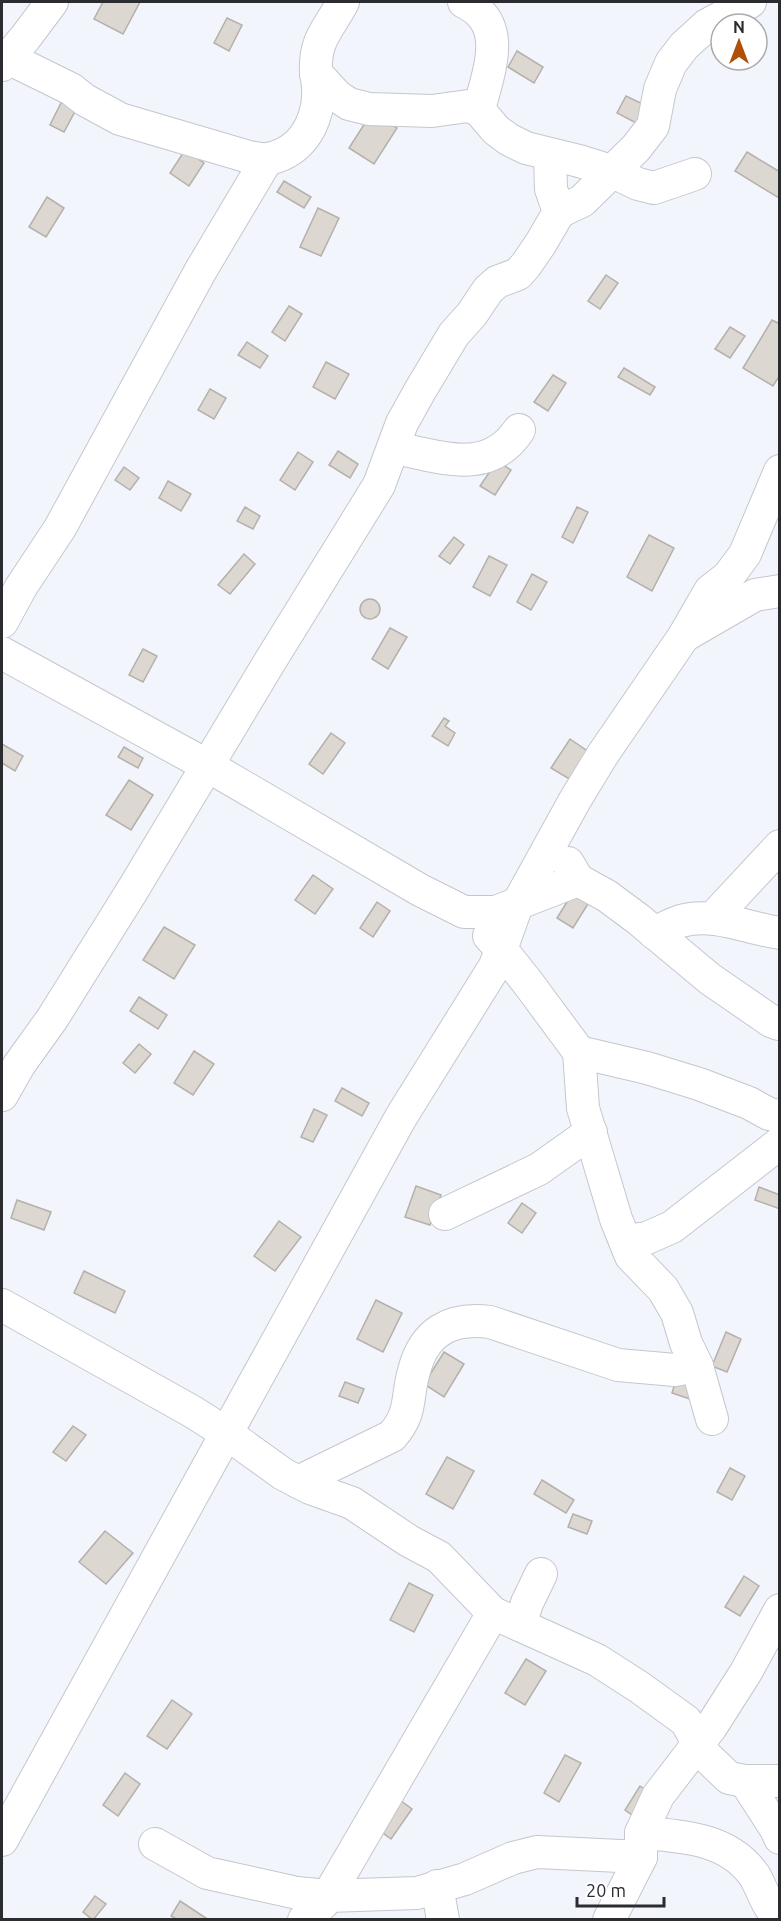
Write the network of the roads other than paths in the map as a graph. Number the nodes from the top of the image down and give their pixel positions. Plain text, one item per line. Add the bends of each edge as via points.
1 (52, 2) edge
2 (343, 2) edge
3 (464, 2) edge
4 (750, 2) edge
5 (4, 62) edge
6 (316, 73) junction
7 (479, 110) junction
8 (550, 155) junction
9 (267, 159) junction
10 (611, 171) junction
11 (695, 174) dead end
12 (559, 212) junction
13 (519, 430) dead end
14 (393, 448) junction
15 (780, 471) edge
16 (780, 591) edge
17 (2, 622) edge
18 (684, 636) junction
19 (2, 653) edge
20 (208, 766) junction
21 (553, 839) junction
22 (780, 846) edge
23 (578, 880) junction
24 (517, 905) junction
25 (465, 912) junction
26 (713, 918) junction
27 (654, 933) junction
28 (780, 933) edge
29 (501, 949) junction
30 (779, 1024) edge
31 (579, 1052) junction
32 (2, 1095) edge
33 (780, 1116) edge
34 (591, 1132) junction
35 (780, 1143) edge
36 (445, 1214) dead end
37 (625, 1241) junction
38 (2, 1305) edge
39 (697, 1366) junction
40 (712, 1419) dead end
41 (226, 1433) junction
42 (298, 1482) junction
43 (542, 1574) dead end
44 (780, 1610) edge
45 (506, 1619) junction
46 (698, 1731) junction
47 (745, 1781) junction
48 (780, 1781) edge
49 (780, 1838) edge
50 (2, 1840) edge
51 (155, 1844) dead end
52 (641, 1845) junction
53 (437, 1886) junction
54 (328, 1896) junction
55 (780, 1918) edge
56 (304, 1920) edge
57 (443, 1920) edge
58 (609, 1920) edge

1 - 5 street
2 - 6 street via 321,37 315,55
3 - 7 street via 482,17 492,34 493,47
4 - 10 street via 707,25 684,46 671,63 660,89 653,126
5 - 9 street via 71,89 120,119 230,153
6 - 7 street via 337,96 369,109 432,111 468,106
6 - 9 street via 316,117 307,134 286,153
7 - 8 street via 507,139
8 - 10 street
8 - 12 street via 552,189
9 - 17 street via 190,289 60,528
10 - 11 street via 654,188
10 - 12 street via 582,201
12 - 14 street via 518,274 488,290 454,334 420,389
13 - 14 street via 510,442 488,457 473,460 457,461
14 - 20 street via 379,485
15 - 18 street via 745,554 728,577 710,591
16 - 18 street via 755,595
18 - 21 street via 603,754
19 - 20 street
20 - 25 street via 420,890
20 - 32 street
21 - 23 street
21 - 24 street
22 - 26 street
23 - 24 street
23 - 27 street via 615,902
24 - 25 street via 496,912
24 - 29 street
25 - 29 street
26 - 27 street via 680,921
26 - 28 street
27 - 30 street via 710,979
29 - 31 street
29 - 41 street via 495,966 401,1117
31 - 33 street via 699,1084
31 - 34 street via 583,1108
34 - 36 street via 539,1169
34 - 37 street
35 - 37 street via 672,1227 647,1238
37 - 39 street via 631,1256 663,1289 677,1313
38 - 41 street
39 - 40 street
39 - 42 street via 675,1370 618,1365 490,1322 457,1322 440,1330 421,1349 407,1412 392,1436
41 - 42 street
41 - 50 street
42 - 45 street via 352,1503 439,1557
43 - 45 street via 527,1603
44 - 46 street via 746,1672
45 - 46 street via 597,1660
45 - 54 street
46 - 47 street via 704,1754 729,1778
46 - 52 street via 658,1796
47 - 48 street
47 - 49 street
51 - 54 street via 207,1873
52 - 53 street via 537,1852
52 - 55 street via 688,1836 716,1845 745,1863
52 - 58 street
53 - 54 street via 405,1894
53 - 57 street
54 - 56 street

